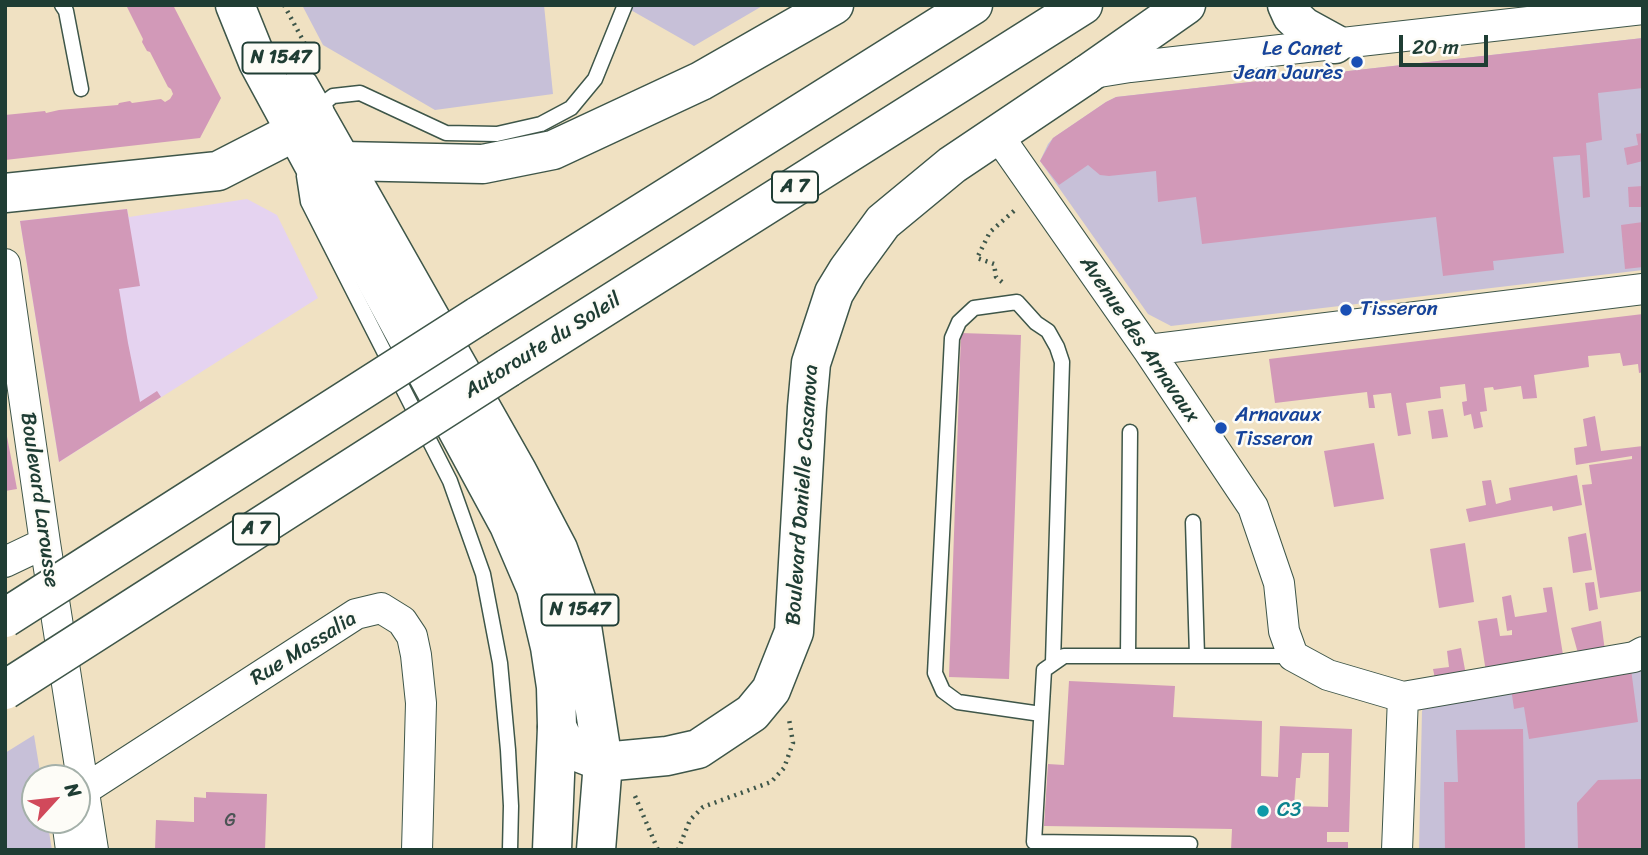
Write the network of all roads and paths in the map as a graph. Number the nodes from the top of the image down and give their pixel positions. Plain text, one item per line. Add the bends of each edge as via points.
1 (62, 5) edge
2 (235, 5) edge
3 (249, 5) edge
4 (285, 5) edge
5 (625, 5) edge
6 (834, 5) edge
7 (972, 5) edge
8 (1083, 5) edge
9 (1186, 5) edge
10 (1287, 5) edge
11 (1643, 9) edge
12 (1578, 10) edge
13 (1335, 44) junction
14 (1086, 75) junction
15 (81, 89) dead end
16 (315, 112) junction
17 (997, 134) junction
18 (331, 168) junction
19 (5, 193) edge
20 (1015, 209) dead end
21 (5, 264) edge
22 (1007, 286) dead end
23 (1643, 289) edge
24 (1148, 350) junction
25 (1130, 432) dead end
26 (1193, 522) dead end
27 (45, 543) junction
28 (5, 562) edge
29 (5, 618) edge
30 (1643, 652) edge
31 (1128, 656) junction
32 (1197, 656) junction
33 (1293, 656) junction
34 (1053, 662) junction
35 (774, 683) junction
36 (5, 690) edge
37 (1403, 697) junction
38 (1041, 714) junction
39 (557, 727) junction
40 (619, 760) junction
41 (75, 764) edge
42 (91, 774) edge
43 (1189, 844) dead end
44 (417, 850) edge
45 (510, 850) edge
46 (552, 850) edge
47 (596, 850) edge
48 (658, 850) edge
49 (678, 850) edge
50 (1397, 850) edge

1 - 15 lane
2 - 16 main road via 258,62
3 - 16 main road, N 1547
4 - 16 path
5 - 16 lane via 595,79 571,108 541,124 497,134 446,133 360,93
6 - 18 main road via 701,81 553,150 483,164
7 - 29 main road, bridge
8 - 36 main road, Autoroute du Soleil / A 7, bridge
9 - 14 main road
10 - 13 main road via 1304,27
11 - 12 street, Boulevard Danielle Casanova
12 - 13 street, Boulevard Danielle Casanova
13 - 14 street, Boulevard Danielle Casanova
14 - 17 main road, Boulevard Danielle Casanova
16 - 18 main road
16 - 19 main road via 218,171
16 - 45 lane via 308,202 450,481 483,574 500,663 512,806
17 - 24 street, Avenue des Arnavaux
17 - 35 main road, Boulevard Danielle Casanova via 883,222 835,293 811,363 794,632
18 - 39 main road via 536,588 550,647
18 - 40 main road, N 1547 via 517,471 558,549 579,607
20 - 22 path via 990,232 978,258 994,264 996,277
21 - 27 street, Boulevard Larousse
23 - 24 street
24 - 33 street, Avenue des Arnavaux via 1252,507 1279,583 1284,631
25 - 31 lane
26 - 32 lane
27 - 28 street
27 - 41 street, Boulevard Larousse via 76,736
30 - 37 street
31 - 32 lane
31 - 34 lane via 1064,656
32 - 33 lane
33 - 37 street via 1328,675
34 - 38 lane via 1044,670
34 - 38 lane via 1062,362 1048,331 1017,302 974,308 959,322 952,338 935,673 943,691 958,702
35 - 40 main road, Boulevard Danielle Casanova via 752,713 698,749
35 - 49 path via 792,724 793,743 784,768 771,782 703,807 690,820
37 - 50 street
38 - 43 lane via 1034,842
39 - 40 main road, Boulevard Danielle Casanova via 567,748
39 - 46 main road
40 - 47 main road, N 1547
40 - 48 path
42 - 44 street, Rue Massalia via 356,614 381,608 402,621 416,654 421,703

